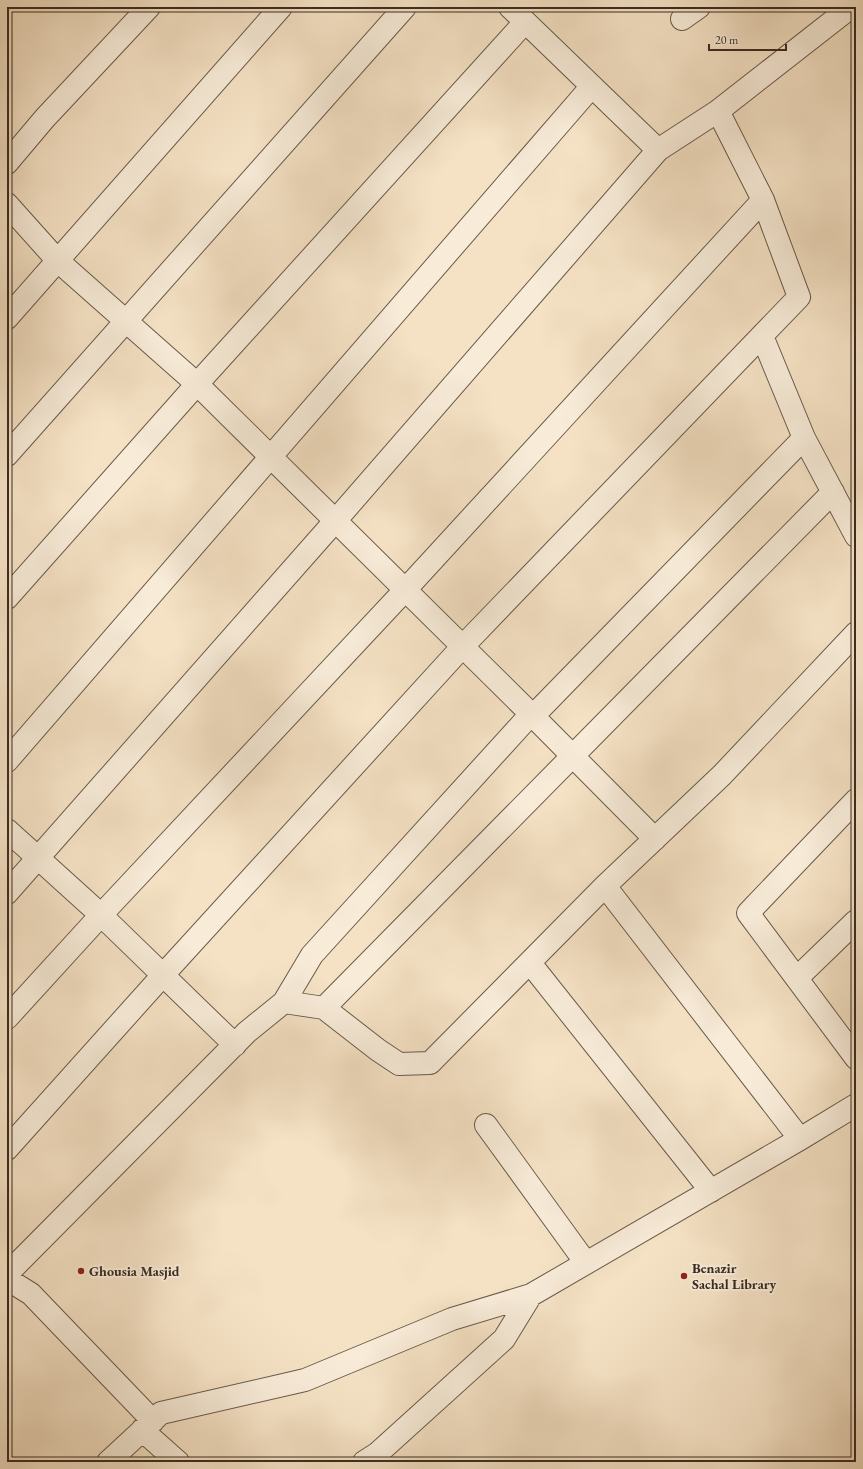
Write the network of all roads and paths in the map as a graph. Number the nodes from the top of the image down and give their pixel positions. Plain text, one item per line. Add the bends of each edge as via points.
1 (149, 7) edge
2 (281, 7) edge
3 (405, 7) edge
4 (510, 7) edge
5 (851, 7) edge
6 (525, 22) junction
7 (592, 86) junction
8 (718, 111) junction
9 (658, 150) junction
10 (7, 163) edge
11 (763, 200) junction
12 (7, 204) edge
13 (58, 261) junction
14 (7, 318) edge
15 (126, 321) junction
16 (762, 336) junction
17 (197, 384) junction
18 (804, 438) junction
19 (7, 455) edge
20 (270, 457) junction
21 (833, 492) junction
22 (336, 520) junction
23 (856, 536) edge
24 (406, 589) junction
25 (7, 598) edge
26 (856, 633) edge
27 (463, 646) junction
28 (532, 715) junction
29 (573, 756) junction
30 (7, 761) edge
31 (856, 800) edge
32 (7, 830) edge
33 (655, 839) junction
34 (39, 858) junction
35 (605, 886) junction
36 (7, 893) edge
37 (101, 915) junction
38 (852, 931) edge
39 (530, 962) junction
40 (163, 975) junction
41 (797, 978) junction
42 (284, 1002) junction
43 (324, 1008) junction
44 (7, 1018) edge
45 (235, 1045) junction
46 (856, 1058) edge
47 (856, 1105) edge
48 (486, 1125) dead end
49 (800, 1139) junction
50 (7, 1149) edge
51 (711, 1191) junction
52 (586, 1263) junction
53 (7, 1274) edge
54 (7, 1279) edge
55 (531, 1294) junction
56 (148, 1425) junction
57 (378, 1459) edge
58 (108, 1462) edge
59 (178, 1462) edge

1 - 10 street via 45,118
2 - 13 street
3 - 15 street
4 - 6 street
5 - 8 street
6 - 7 street
6 - 17 street
7 - 9 street
7 - 20 street
8 - 9 street
8 - 11 street
9 - 22 street
11 - 16 street via 799,297
11 - 24 street
12 - 13 street
13 - 14 street
13 - 15 street
15 - 17 street
15 - 19 street
16 - 18 street
16 - 27 street
17 - 20 street
17 - 25 street
18 - 21 street
18 - 28 street
20 - 22 street
20 - 30 street
21 - 23 street
21 - 29 street
22 - 24 street
22 - 34 street
24 - 27 street
24 - 37 street
26 - 33 street via 722,775
27 - 28 street
27 - 40 street
28 - 29 street
28 - 42 street via 312,954
29 - 33 street
29 - 43 street
31 - 41 street via 748,913
32 - 34 street
33 - 35 street
34 - 36 street
34 - 37 street
35 - 39 street
35 - 49 street
37 - 40 street
37 - 44 street
38 - 41 street
39 - 43 street via 430,1063 399,1064
39 - 51 street
40 - 45 street
40 - 50 street
41 - 46 street
42 - 43 street
42 - 45 street
45 - 53 street
47 - 49 street
48 - 52 street
49 - 51 street
51 - 52 street
52 - 55 street
54 - 56 street via 30,1294
55 - 56 street via 452,1319 305,1380 161,1413
55 - 57 street via 504,1339
56 - 58 street
56 - 59 street

